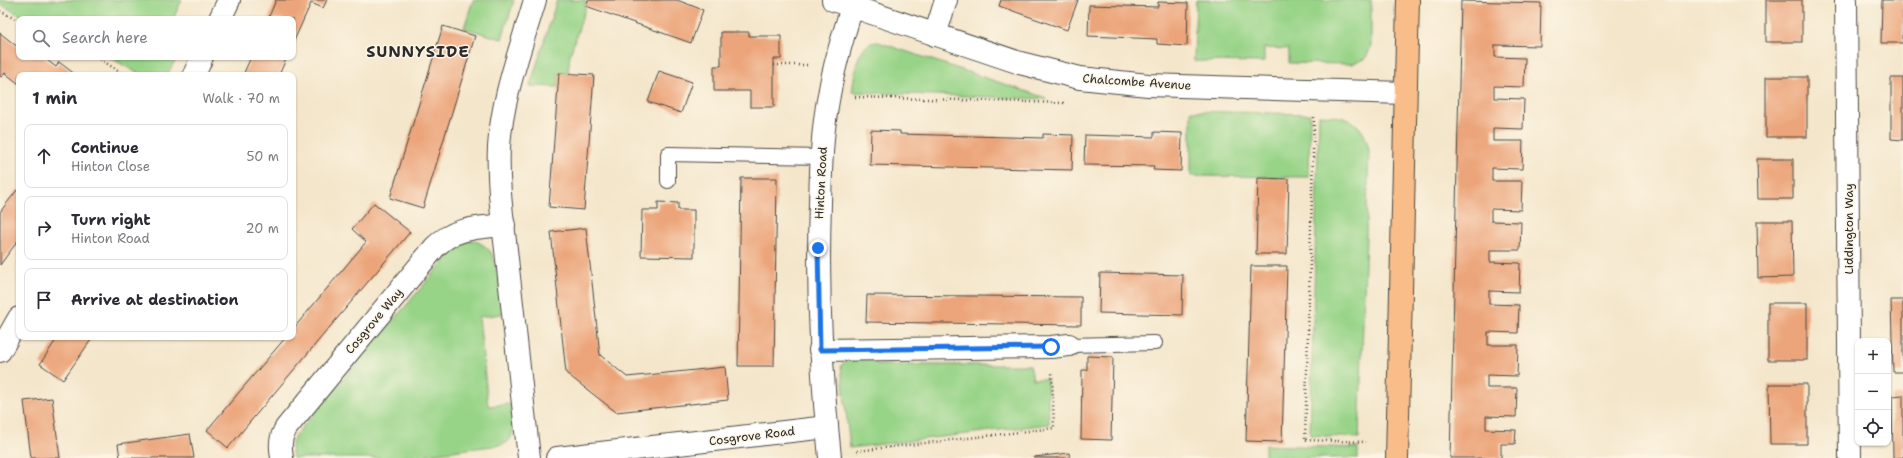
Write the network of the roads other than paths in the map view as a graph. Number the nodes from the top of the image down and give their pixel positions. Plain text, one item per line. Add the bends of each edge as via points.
1 (229, 0) edge
2 (535, 0) edge
3 (946, 0) edge
4 (1408, 0) edge
5 (1846, 0) edge
6 (843, 3) edge
7 (221, 16) edge
8 (935, 35) junction
9 (201, 60) edge
10 (195, 72) edge
11 (1406, 93) junction
12 (822, 157) junction
13 (668, 181) dead end
14 (504, 225) junction
15 (16, 323) edge
16 (1155, 343) dead end
17 (1060, 346) joint
18 (820, 350) junction
19 (0, 351) edge
20 (827, 427) junction
21 (830, 456) edge
22 (282, 458) edge
23 (529, 458) edge
24 (557, 458) edge
25 (1397, 458) edge
26 (1850, 458) edge

1 - 7 street
2 - 14 street via 510,82 499,147
3 - 8 street
4 - 11 highway
5 - 26 street, Liddington Way
6 - 8 street, Chalcombe Avenue
6 - 12 street, Hinton Road
8 - 11 street, Chalcombe Avenue via 1020,63 1080,78 1112,82
9 - 10 street
11 - 25 highway
12 - 13 lane via 668,154
12 - 18 street, Hinton Road via 818,248
14 - 22 street, Cosgrove Way via 457,232 445,237 286,428 281,436
14 - 23 street
15 - 19 street
16 - 17 lane
17 - 18 street
18 - 20 street, Hinton Road
20 - 21 street, Hinton Road
20 - 24 street, Cosgrove Road

